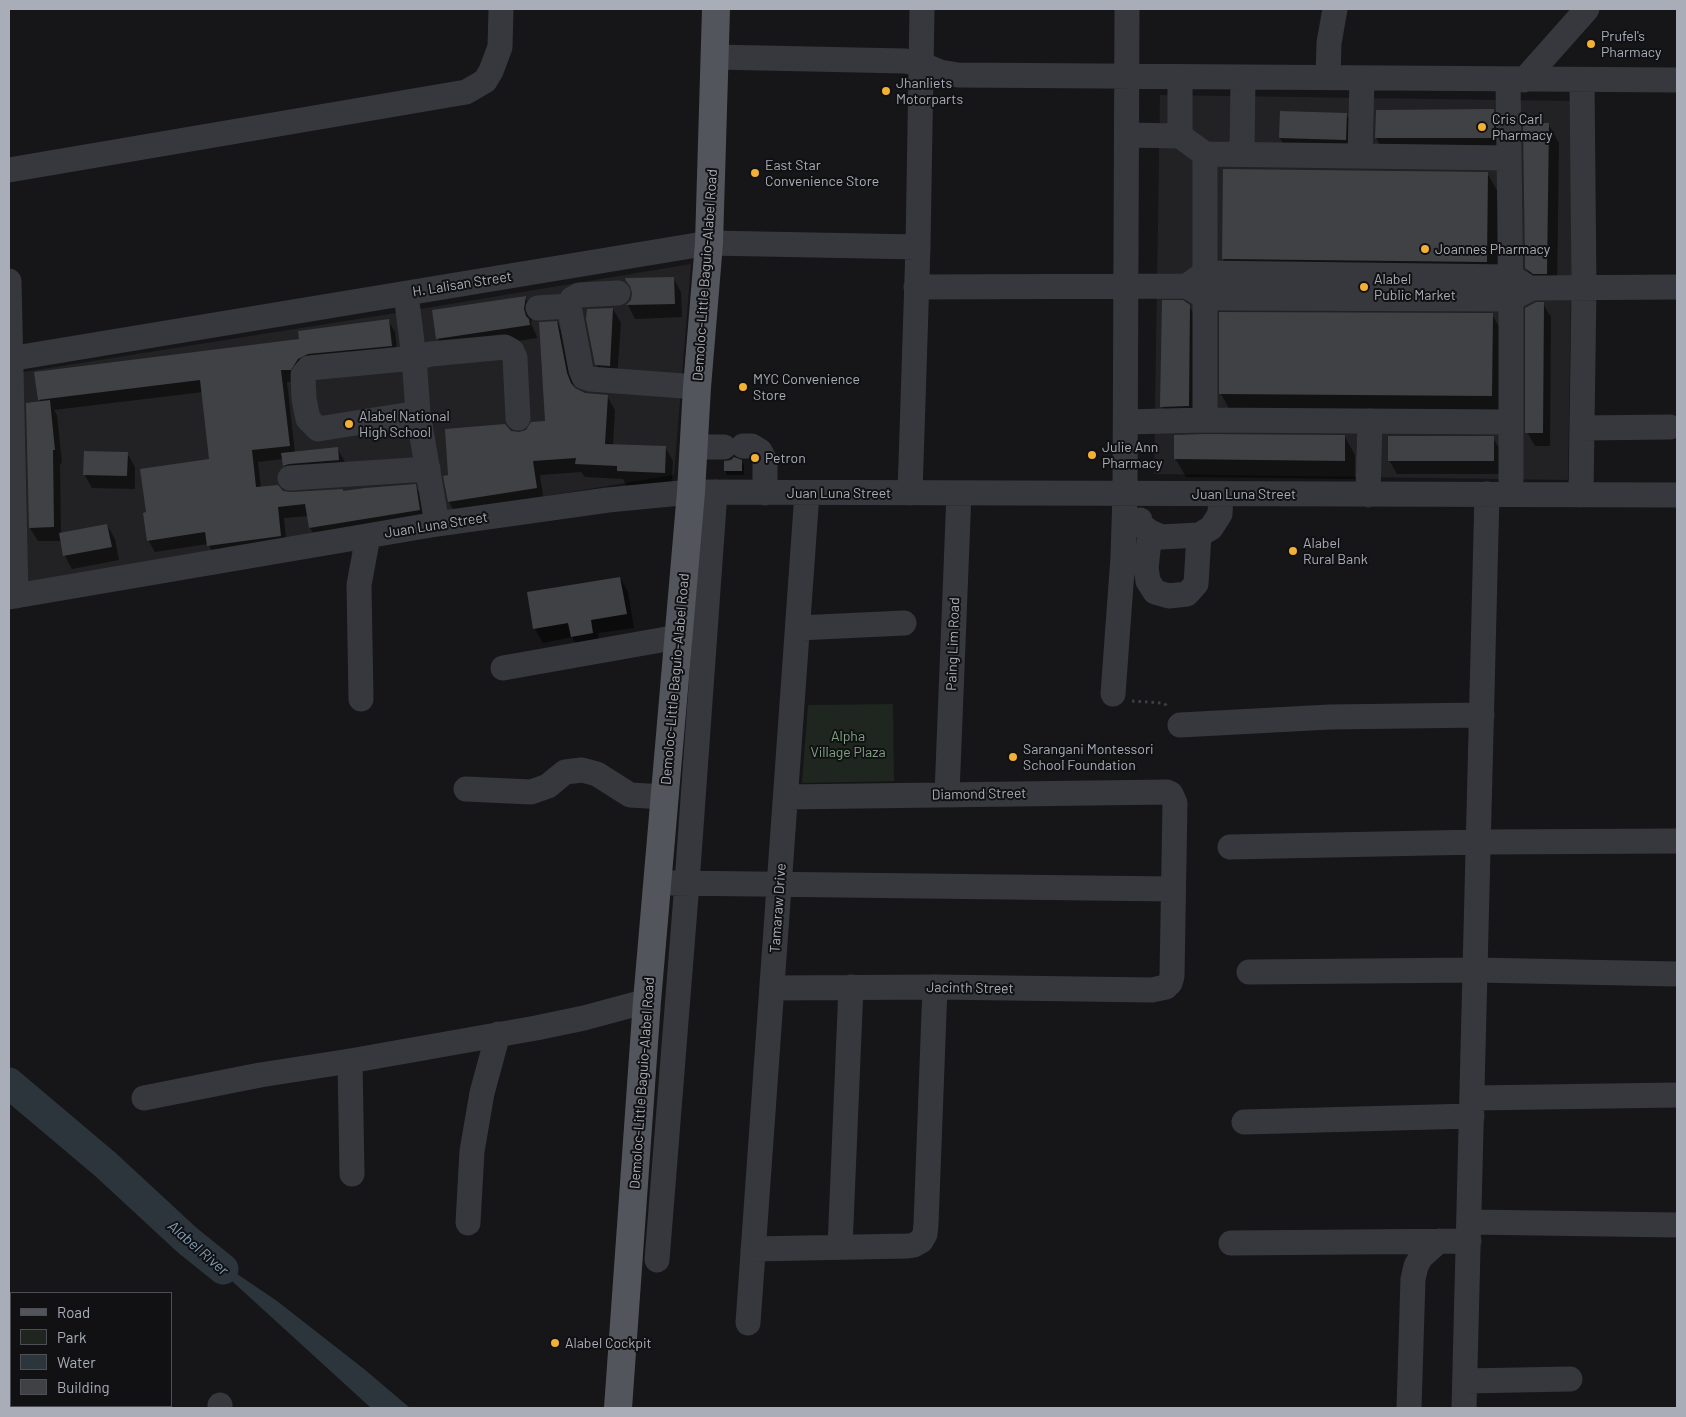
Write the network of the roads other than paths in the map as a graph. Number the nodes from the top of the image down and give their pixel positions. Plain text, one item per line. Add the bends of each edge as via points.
1 (501, 9) edge
2 (716, 9) edge
3 (922, 9) edge
4 (1127, 9) edge
5 (1335, 9) edge
6 (1587, 9) edge
7 (715, 57) junction
8 (922, 64) junction
9 (1128, 76) junction
10 (1180, 76) junction
11 (1243, 77) junction
12 (1328, 78) junction
13 (1362, 78) junction
14 (1516, 80) junction
15 (1582, 80) junction
16 (1677, 80) edge
17 (1128, 135) junction
18 (1180, 136) junction
19 (1205, 154) junction
20 (1242, 154) junction
21 (1360, 156) junction
22 (1509, 158) junction
23 (9, 170) edge
24 (710, 243) junction
25 (918, 247) junction
26 (9, 281) edge
27 (1127, 285) junction
28 (1199, 285) junction
29 (916, 287) junction
30 (1677, 287) edge
31 (1518, 288) junction
32 (1584, 288) junction
33 (618, 293) dead end
34 (406, 294) junction
35 (569, 306) junction
36 (538, 308) dead end
37 (414, 358) junction
38 (10, 359) edge
39 (697, 387) junction
40 (418, 413) junction
41 (518, 418) dead end
42 (1205, 420) junction
43 (1370, 421) junction
44 (1126, 422) junction
45 (1511, 422) junction
46 (1670, 427) dead end
47 (1582, 428) junction
48 (694, 447) junction
49 (428, 469) junction
50 (290, 478) dead end
51 (703, 492) junction
52 (765, 493) junction
53 (807, 493) junction
54 (910, 493) junction
55 (959, 493) junction
56 (1221, 494) junction
57 (1499, 494) junction
58 (1368, 495) junction
59 (1581, 495) junction
60 (1677, 495) edge
61 (1135, 508) junction
62 (437, 524) junction
63 (1199, 535) junction
64 (368, 536) junction
65 (12, 596) edge
66 (904, 623) dead end
67 (798, 628) junction
68 (678, 637) junction
69 (503, 668) dead end
70 (1112, 694) road end
71 (361, 699) dead end
72 (1482, 715) junction
73 (1180, 725) road end
74 (466, 789) dead end
75 (947, 794) junction
76 (665, 797) junction
77 (786, 797) junction
78 (1677, 841) edge
79 (1480, 842) junction
80 (1230, 847) dead end
81 (657, 883) junction
82 (687, 883) junction
83 (780, 884) junction
84 (1173, 889) junction
85 (1476, 970) junction
86 (1249, 972) dead end
87 (1677, 974) edge
88 (851, 987) junction
89 (935, 987) junction
90 (773, 988) junction
91 (647, 1001) junction
92 (498, 1034) junction
93 (350, 1061) junction
94 (1677, 1094) edge
95 (144, 1098) dead end
96 (1472, 1107) junction
97 (1244, 1122) dead end
98 (352, 1174) dead end
99 (468, 1223) dead end
100 (1677, 1224) edge
101 (1469, 1231) junction
102 (1439, 1241) junction
103 (1231, 1243) dead end
104 (840, 1247) junction
105 (753, 1249) junction
106 (657, 1260) dead end
107 (748, 1323) dead end
108 (622, 1349) junction
109 (1570, 1380) dead end
110 (1465, 1381) junction
111 (606, 1408) edge
112 (618, 1408) edge
113 (1409, 1408) edge
114 (1464, 1408) edge

1 - 23 street via 500,47 491,71 485,81 466,92
2 - 7 main road, Demoloc-Little Baguio-Alabel Road
3 - 8 street
4 - 9 street
5 - 12 street via 1329,43
6 - 14 street
7 - 8 street
7 - 24 main road, Demoloc-Little Baguio-Alabel Road
8 - 9 street via 940,72 958,74
8 - 25 street
9 - 10 street
9 - 17 street
10 - 11 street
10 - 18 street
11 - 12 street
11 - 20 street
12 - 13 street
13 - 14 street
13 - 21 street
14 - 15 street
14 - 22 street
15 - 16 street
15 - 32 street
17 - 18 street
17 - 27 street
18 - 19 street
19 - 20 street
19 - 28 street
20 - 21 street
21 - 22 street
22 - 31 street
24 - 25 street, H. Lalisan Street
24 - 34 street, H. Lalisan Street
24 - 39 main road, Demoloc-Little Baguio-Alabel Road
25 - 29 street
26 - 38 street
27 - 28 street
27 - 29 street
27 - 44 street
28 - 31 street
28 - 42 street
29 - 54 street
30 - 32 street
31 - 32 street
31 - 45 street
32 - 47 street
33 - 35 street via 579,295
34 - 37 street
34 - 38 street, H. Lalisan Street
35 - 36 street
35 - 39 street via 584,377
37 - 40 street
37 - 40 street via 309,368 303,375 304,399 308,419 318,429
37 - 41 street via 505,347 512,350
38 - 65 street
39 - 48 main road, Demoloc-Little Baguio-Alabel Road
40 - 49 street
42 - 43 street
42 - 44 street
43 - 45 street
43 - 58 street
44 - 61 street
45 - 57 street
46 - 47 street
47 - 59 street
48 - 51 main road, Demoloc-Little Baguio-Alabel Road
48 - 52 street via 752,446 760,451 765,461
49 - 50 street
49 - 62 street
51 - 52 street, Juan Luna Street
51 - 62 street, Juan Luna Street via 608,500
51 - 68 main road, Demoloc-Little Baguio-Alabel Road
51 - 82 street
52 - 53 street, Juan Luna Street
53 - 54 street, Juan Luna Street
53 - 67 street, Tamaraw Drive
54 - 55 street, Juan Luna Street
55 - 61 street, Juan Luna Street
55 - 75 street, Paing Lim Road
56 - 58 street, Juan Luna Street
56 - 61 street, Juan Luna Street
56 - 63 street via 1220,514 1211,528
57 - 58 street, Juan Luna Street
57 - 59 street, Juan Luna Street
57 - 72 street
59 - 60 street, Juan Luna Street
61 - 63 street via 1162,537
61 - 63 street via 1148,581 1155,592 1169,596 1187,594 1196,584
61 - 70 street via 1123,557
62 - 64 street, Juan Luna Street
64 - 65 street, Juan Luna Street
64 - 71 street via 359,585
66 - 67 street
67 - 77 street, Tamaraw Drive
68 - 69 street
68 - 76 main road, Demoloc-Little Baguio-Alabel Road
72 - 73 street via 1330,717
72 - 79 street
74 - 76 street via 532,792 548,786 565,772 582,770 597,774 630,795
75 - 77 street, Diamond Street
75 - 84 street, Diamond Street via 1162,791 1170,794 1175,803
76 - 81 main road, Demoloc-Little Baguio-Alabel Road
77 - 83 street, Tamaraw Drive
78 - 79 street
79 - 80 street
79 - 85 street
81 - 82 street
81 - 91 main road, Demoloc-Little Baguio-Alabel Road
82 - 83 street
82 - 106 street
83 - 84 street
83 - 90 street, Tamaraw Drive
84 - 89 street, Jacinth Street via 1172,976 1166,987 1152,990
85 - 86 street
85 - 87 street
85 - 96 street
88 - 89 street, Jacinth Street
88 - 90 street, Jacinth Street
88 - 104 street
89 - 104 street via 925,1234 921,1241 908,1246
90 - 105 street, Tamaraw Drive
91 - 92 street via 584,1018
91 - 108 main road, Demoloc-Little Baguio-Alabel Road
92 - 93 street
92 - 99 street via 482,1093 472,1151
93 - 95 street
93 - 98 street
94 - 96 street
96 - 97 street
96 - 101 street
100 - 101 street
101 - 102 street
101 - 110 street
102 - 103 street
102 - 113 street via 1421,1257 1413,1279
104 - 105 street
105 - 107 street, Tamaraw Drive
108 - 111 main road, Demoloc-Little Baguio-Alabel Road
108 - 112 main road, Demoloc-Little Baguio-Alabel Road
109 - 110 street
110 - 114 street

